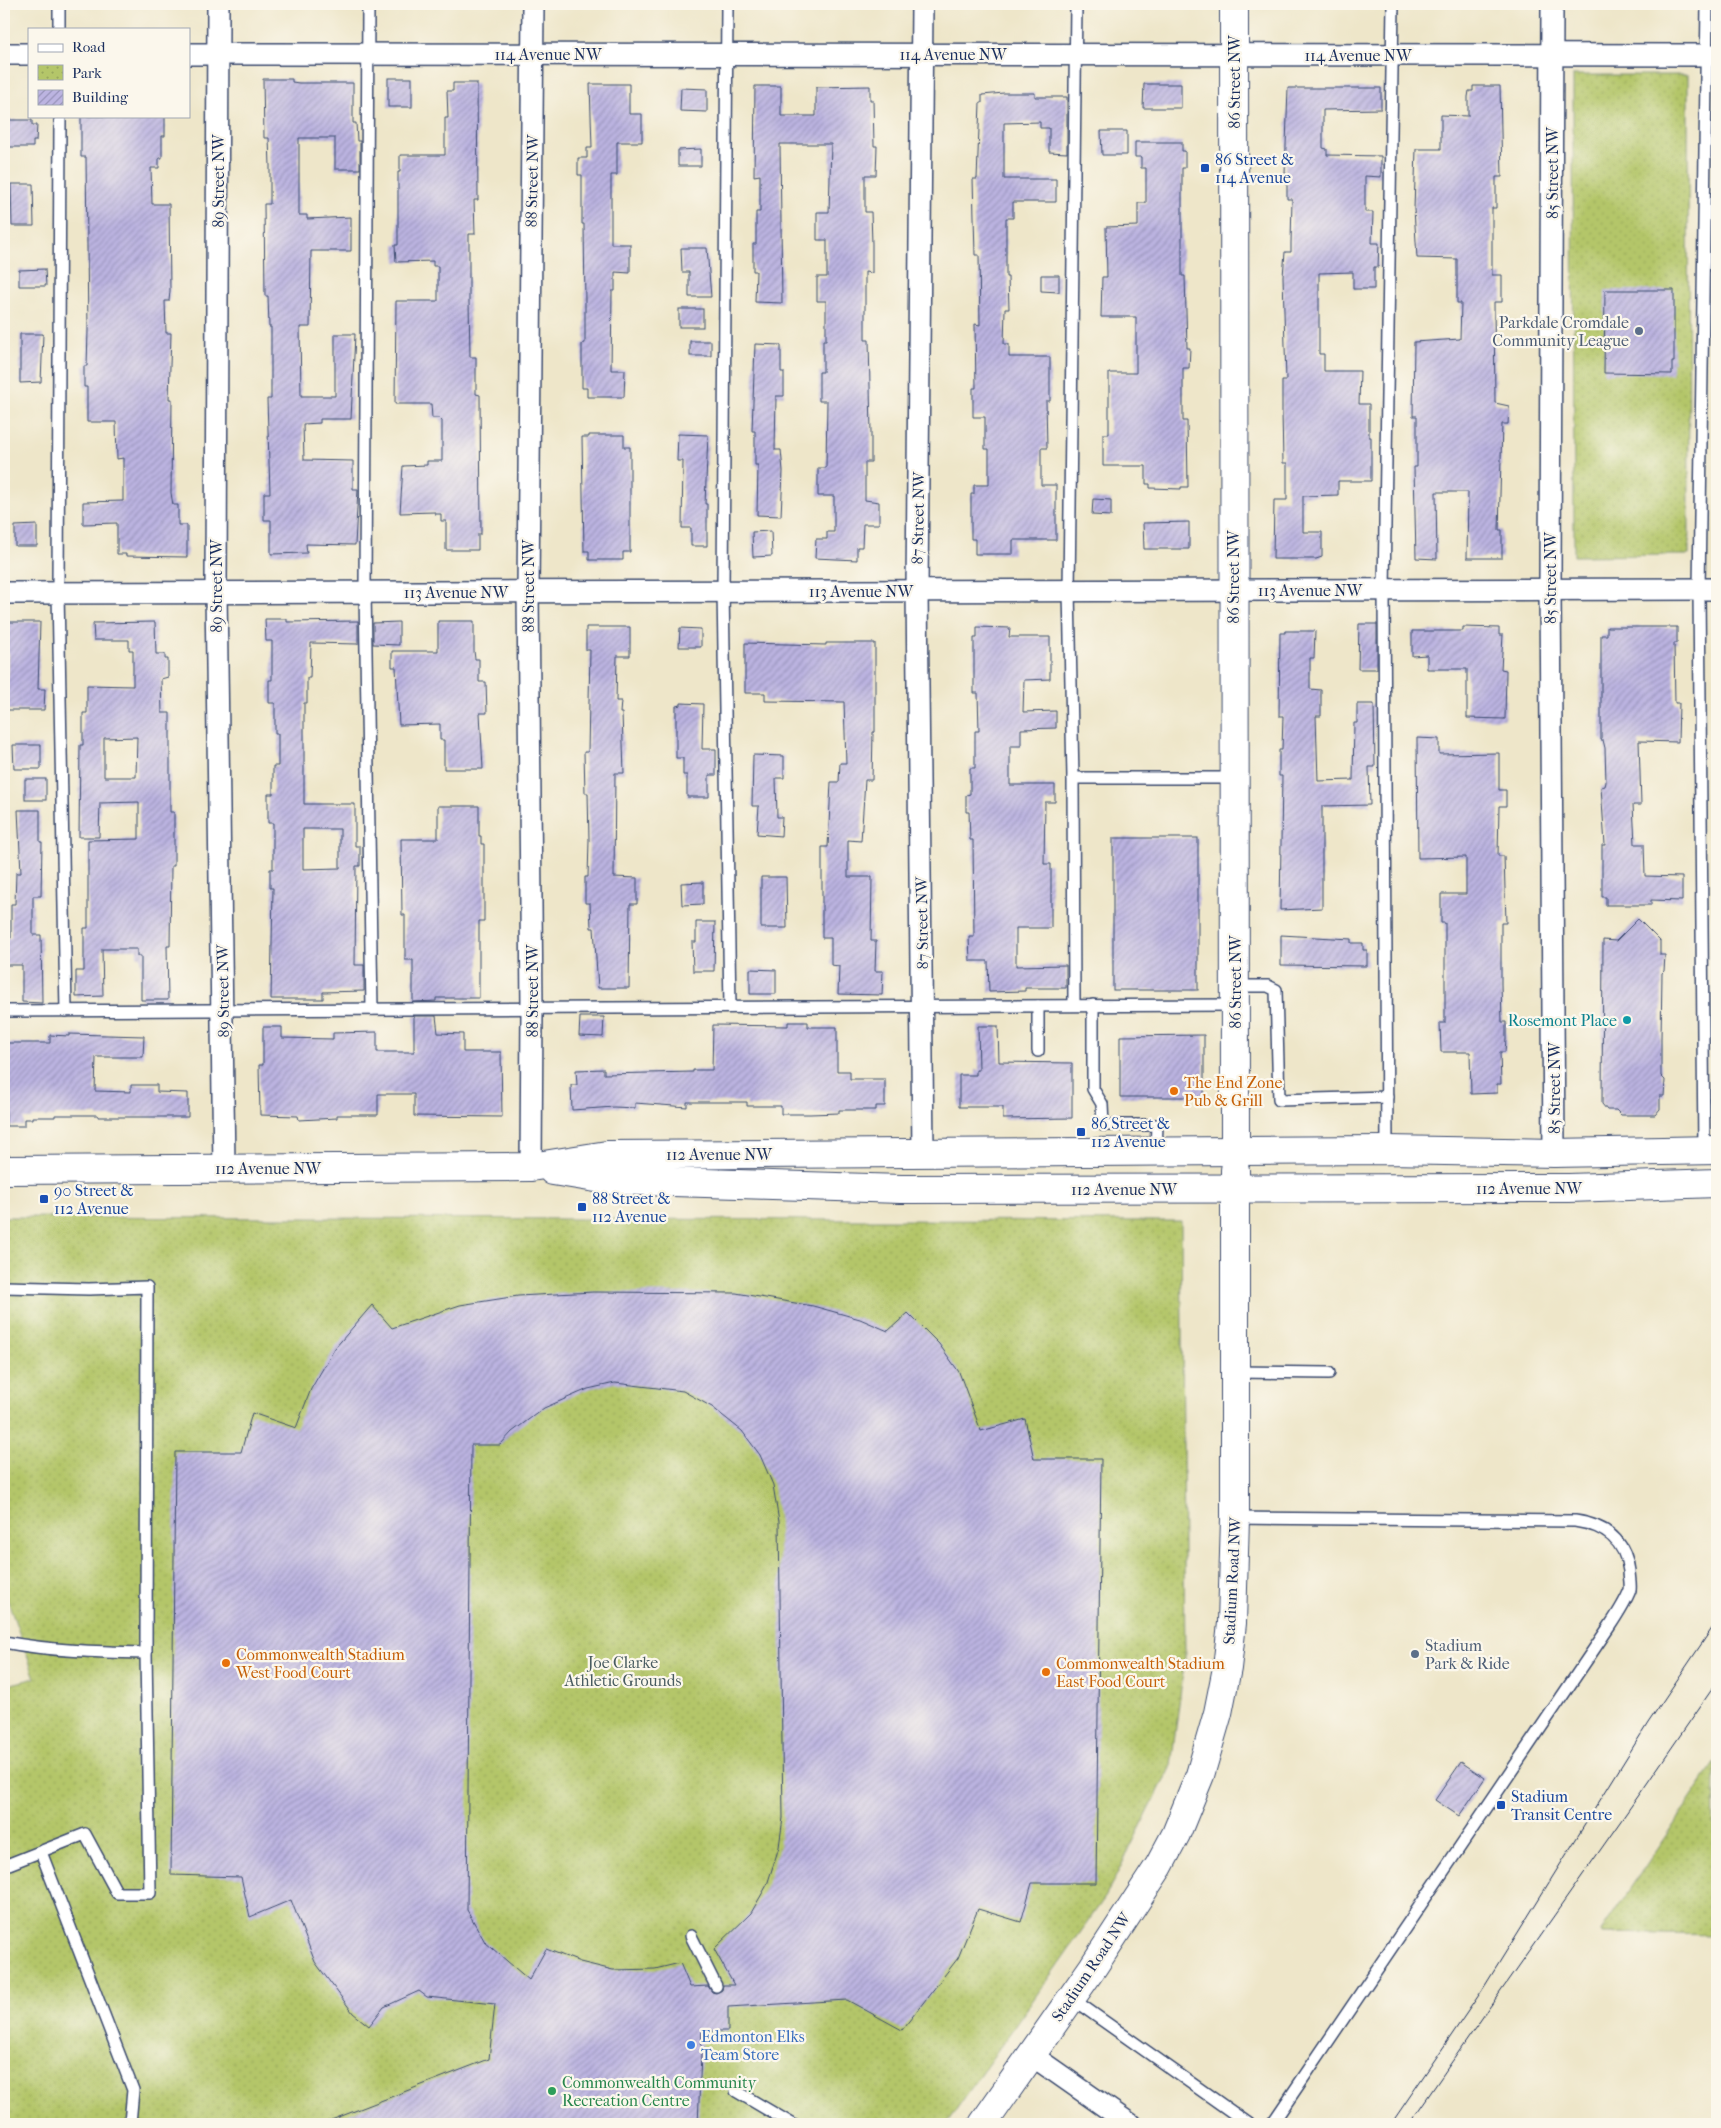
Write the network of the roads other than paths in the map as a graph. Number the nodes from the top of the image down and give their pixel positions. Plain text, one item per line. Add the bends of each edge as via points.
1 (59, 4) edge
2 (218, 4) edge
3 (368, 4) edge
4 (533, 4) edge
5 (726, 4) edge
6 (922, 4) edge
7 (1076, 4) edge
8 (1234, 4) edge
9 (1393, 4) edge
10 (1552, 4) edge
11 (1707, 4) edge
12 (59, 28) edge
13 (4, 54) edge
14 (28, 54) edge
15 (190, 54) edge
16 (218, 54) junction
17 (369, 54) junction
18 (533, 54) junction
19 (727, 54) junction
20 (922, 54) junction
21 (1076, 54) junction
22 (1234, 55) junction
23 (1393, 55) junction
24 (1552, 55) junction
25 (1712, 55) edge
26 (60, 118) edge
27 (1069, 590) junction
28 (1384, 590) junction
29 (1550, 590) junction
30 (1708, 590) edge
31 (723, 591) junction
32 (917, 591) junction
33 (1233, 591) junction
34 (216, 592) junction
35 (365, 592) junction
36 (528, 592) junction
37 (4, 593) edge
38 (58, 593) junction
39 (1073, 778) junction
40 (1234, 778) junction
41 (1235, 995) junction
42 (923, 1006) junction
43 (1038, 1006) junction
44 (1074, 1006) junction
45 (1093, 1006) junction
46 (730, 1007) junction
47 (532, 1008) junction
48 (372, 1009) junction
49 (223, 1010) junction
50 (4, 1011) edge
51 (66, 1011) junction
52 (1038, 1051) dead end
53 (1386, 1097) junction
54 (1235, 1150) junction
55 (1387, 1150) junction
56 (1711, 1150) edge
57 (1156, 1151) junction
58 (923, 1152) junction
59 (1554, 1153) junction
60 (532, 1167) junction
61 (224, 1168) junction
62 (4, 1170) edge
63 (1717, 1183) edge
64 (1234, 1189) junction
65 (4, 1287) edge
66 (1235, 1372) junction
67 (1330, 1373) dead end
68 (1235, 1518) junction
69 (4, 1642) edge
70 (146, 1653) junction
71 (40, 1852) junction
72 (4, 1866) edge
73 (691, 1936) dead end
74 (716, 1986) dead end
75 (1071, 1998) junction
76 (1030, 2054) junction
77 (736, 2091) dead end
78 (128, 2124) edge
79 (792, 2124) edge
80 (984, 2124) edge
81 (1130, 2124) edge
82 (1249, 2124) edge
83 (1272, 2124) edge

1 - 12 lane
2 - 16 street, 89 Street NW
3 - 17 lane
4 - 18 street, 88 Street NW
5 - 19 lane
6 - 20 street, 87 Street NW
7 - 21 lane
8 - 22 main road, 86 Street NW
9 - 23 lane
10 - 24 street, 85 Street NW
11 - 25 lane
13 - 14 street
15 - 16 street, 114 Avenue NW
16 - 17 street, 114 Avenue NW
16 - 34 street, 89 Street NW
17 - 18 street, 114 Avenue NW
17 - 35 lane
18 - 19 street, 114 Avenue NW
18 - 36 street, 88 Street NW
19 - 20 street, 114 Avenue NW
19 - 31 lane
20 - 21 street, 114 Avenue NW
20 - 32 street, 87 Street NW
21 - 22 street, 114 Avenue NW
21 - 27 lane
22 - 23 street, 114 Avenue NW
22 - 33 main road, 86 Street NW
23 - 24 street, 114 Avenue NW
23 - 28 lane
24 - 25 street, 114 Avenue NW
24 - 29 street, 85 Street NW
25 - 30 lane
26 - 38 lane
27 - 32 street, 113 Avenue NW
27 - 33 street, 113 Avenue NW
27 - 39 lane
28 - 29 street, 113 Avenue NW
28 - 33 street, 113 Avenue NW
28 - 53 lane
29 - 30 street, 113 Avenue NW
29 - 59 street, 85 Street NW
30 - 56 lane
31 - 32 street, 113 Avenue NW
31 - 36 street, 113 Avenue NW
31 - 46 lane
32 - 42 street, 87 Street NW
33 - 40 main road, 86 Street NW
34 - 35 street, 113 Avenue NW
34 - 38 street, 113 Avenue NW
34 - 49 street, 89 Street NW
35 - 36 street, 113 Avenue NW
35 - 48 lane
36 - 47 street, 88 Street NW
37 - 38 street, 113 Avenue NW
38 - 51 lane
39 - 40 lane
39 - 44 lane
40 - 41 main road, 86 Street NW
41 - 45 lane
41 - 53 lane via 1268,986 1276,990 1279,1100
41 - 54 main road, 86 Street NW
42 - 43 lane
42 - 46 lane
42 - 58 street, 87 Street NW
43 - 44 lane
43 - 52 lane
44 - 45 lane
45 - 57 lane via 1094,1089 1102,1104 1103,1125 1157,1125
46 - 47 lane
47 - 48 lane
47 - 60 street, 88 Street NW
48 - 49 lane
49 - 51 lane
49 - 61 street, 89 Street NW
50 - 51 lane
53 - 55 lane
54 - 55 main road, 112 Avenue NW
54 - 57 main road, 112 Avenue NW
54 - 64 main road, Stadium Road NW
55 - 59 main road, 112 Avenue NW
56 - 59 main road, 112 Avenue NW
57 - 58 main road, 112 Avenue NW
58 - 60 main road, 112 Avenue NW via 607,1155
60 - 61 main road, 112 Avenue NW
60 - 64 main road, 112 Avenue NW via 608,1180 901,1190
61 - 62 main road, 112 Avenue NW
63 - 64 main road, 112 Avenue NW via 1569,1188
64 - 66 main road, Stadium Road NW
65 - 70 lane via 147,1287
66 - 67 lane
66 - 68 main road, Stadium Road NW
68 - 75 main road, Stadium Road NW via 1228,1668 1200,1775 1159,1866
68 - 83 lane via 1590,1523 1615,1537 1625,1552 1631,1588 1609,1627
69 - 70 lane via 65,1651
70 - 71 lane via 150,1893 117,1893 85,1834
71 - 72 lane
71 - 78 lane via 133,2090
73 - 74 lane
75 - 76 main road, Stadium Road NW
75 - 82 lane
76 - 80 main road, Stadium Road NW
76 - 81 street
77 - 79 lane

